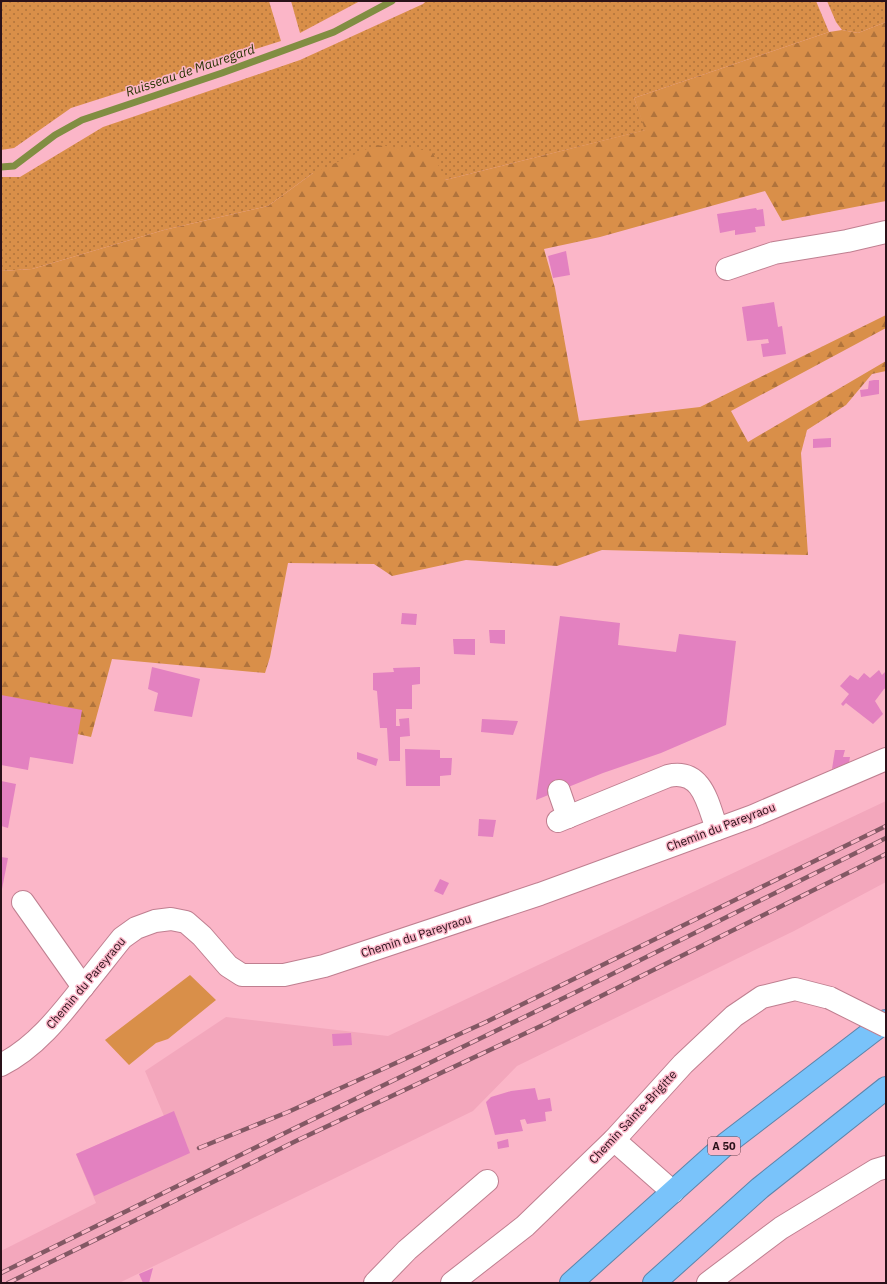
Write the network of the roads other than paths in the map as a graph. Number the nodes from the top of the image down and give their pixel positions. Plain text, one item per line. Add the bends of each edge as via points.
1 (886, 232) edge
2 (727, 269) dead end
3 (886, 759) edge
4 (559, 791) dead end
5 (717, 829) junction
6 (23, 902) dead end
7 (83, 986) junction
8 (886, 1021) edge
9 (886, 1026) edge
10 (1, 1065) edge
11 (886, 1088) edge
12 (614, 1140) junction
13 (886, 1167) edge
14 (487, 1181) dead end
15 (673, 1192) junction
16 (375, 1283) edge
17 (452, 1283) edge
18 (571, 1283) edge
19 (654, 1283) edge
20 (708, 1283) edge

1 - 2 street via 774,253
3 - 5 street, Chemin du Pareyraou
4 - 5 street via 563,819 668,776 687,776 697,782 702,790
5 - 7 street, Chemin du Pareyraou via 540,894 324,966 284,975 242,975 228,966 186,922 171,919 155,921 136,928 122,938
6 - 7 street
7 - 10 street, Chemin du Pareyraou via 36,1040 13,1059
8 - 15 highway, A 50 via 727,1143
9 - 12 street, Chemin Sainte-Brigitte, bridge via 830,998 795,989 762,998 734,1016 684,1064
11 - 19 highway via 760,1188
12 - 15 street
12 - 17 street, Chemin Sainte-Brigitte via 525,1226
13 - 20 street via 876,1170 781,1228
14 - 16 street via 407,1250
15 - 18 highway, A 50

